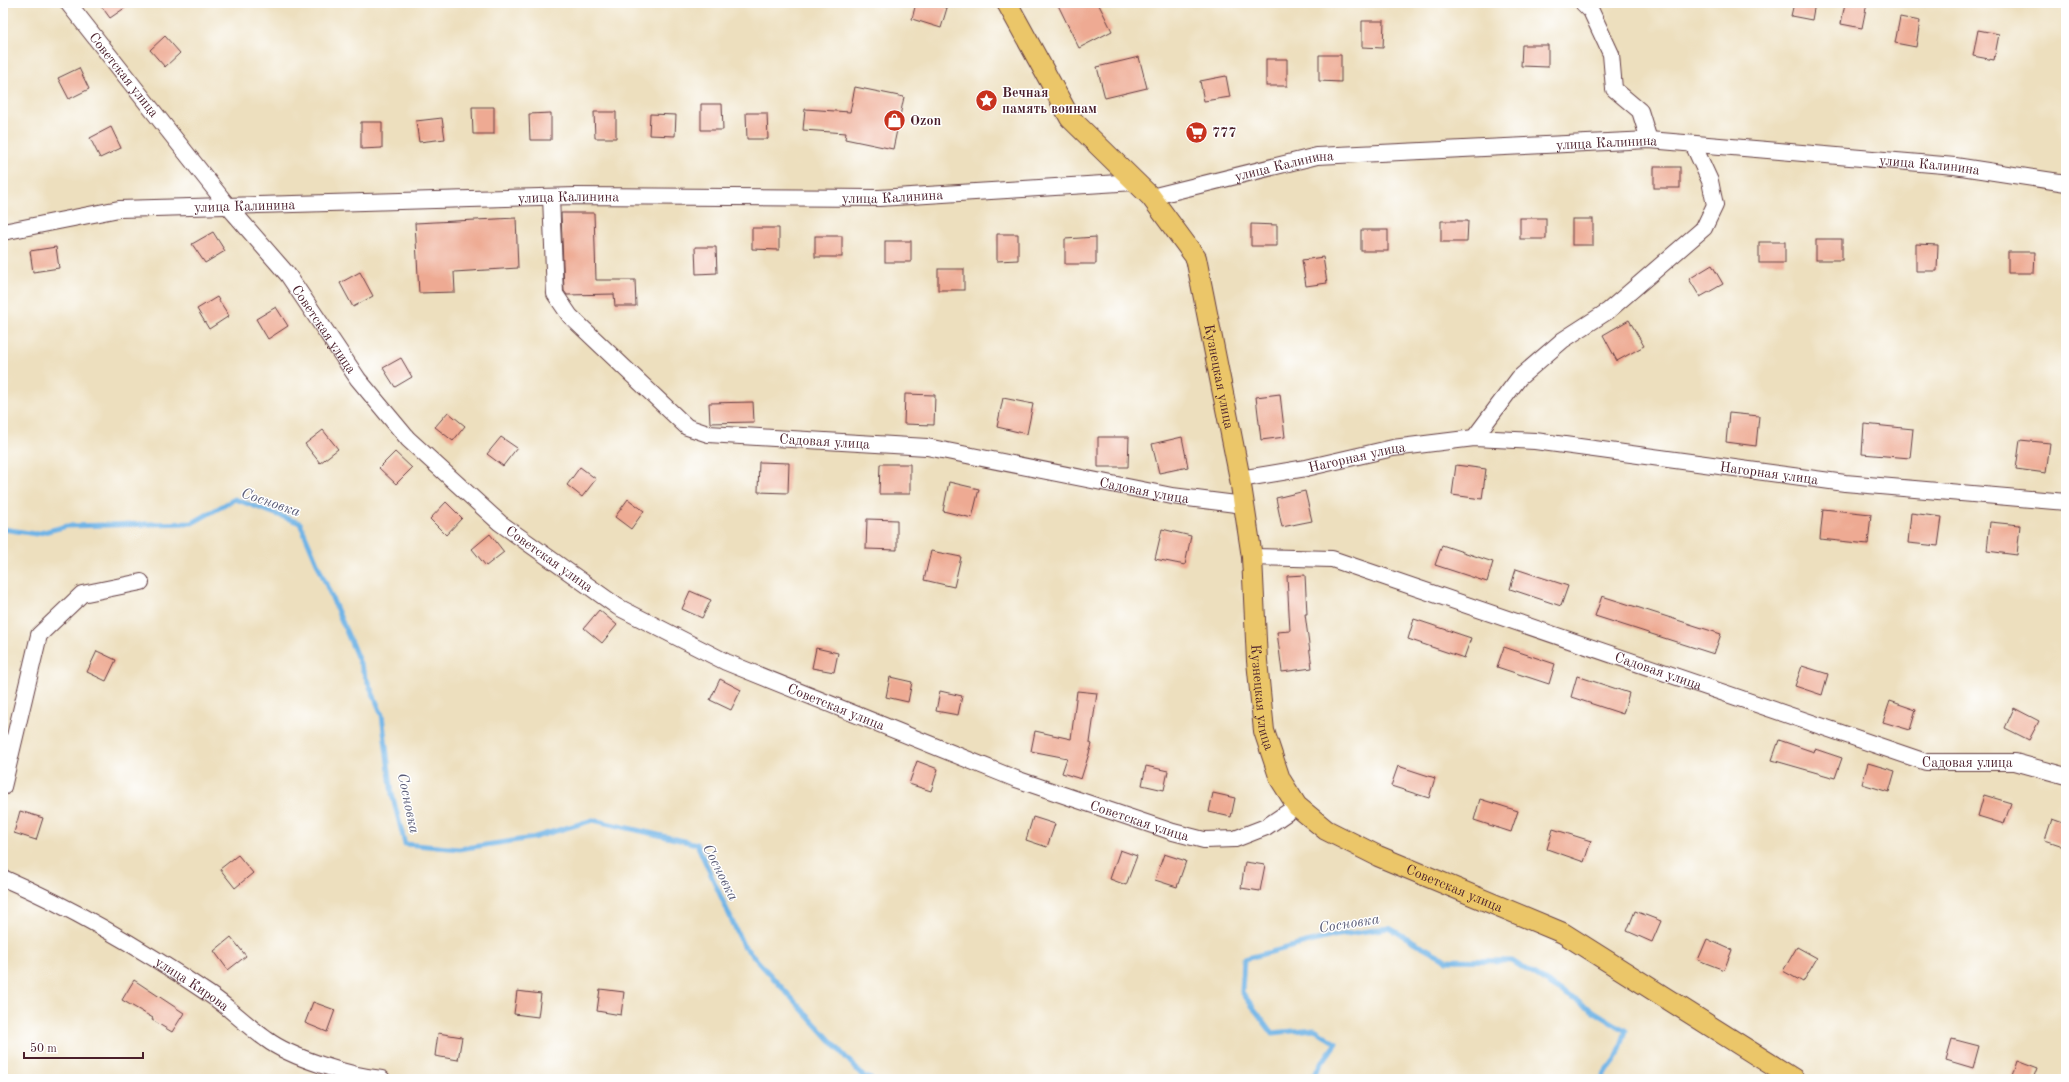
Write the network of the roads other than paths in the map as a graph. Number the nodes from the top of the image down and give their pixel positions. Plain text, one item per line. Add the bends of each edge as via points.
1 (68, 3) edge
2 (1007, 3) edge
3 (1583, 3) edge
4 (1649, 140) junction
5 (1693, 144) junction
6 (1135, 182) junction
7 (2066, 183) edge
8 (551, 196) junction
9 (1151, 197) junction
10 (228, 205) junction
11 (3, 232) edge
12 (1474, 438) junction
13 (1240, 479) junction
14 (2066, 502) edge
15 (1244, 505) junction
16 (1252, 557) junction
17 (141, 582) dead end
18 (2066, 776) edge
19 (3, 787) edge
20 (1297, 806) junction
21 (3, 878) edge
22 (382, 1079) edge
23 (1794, 1079) edge

1 - 10 street, Советская улица
2 - 6 main road, Кузнецкая улица via 1070,118
3 - 4 street via 1592,11 1611,54 1614,89 1640,111
4 - 5 street, улица Калинина
4 - 9 street, улица Калинина via 1317,156
5 - 7 street, улица Калинина via 1955,166
5 - 12 street via 1710,181 1715,205 1704,228 1608,312 1563,340 1519,378
6 - 8 street, улица Калинина via 879,198
6 - 9 main road, Кузнецкая улица
8 - 10 street, улица Калинина
8 - 15 street, Садовая улица via 555,294 570,316 687,427 708,434 927,447 1172,496
9 - 13 main road, Кузнецкая улица via 1196,258
10 - 11 street, улица Калинина via 118,209
10 - 20 street, Советская улица via 288,274 358,379 408,439 500,523 618,607 726,662 1016,779 1173,832 1204,840 1236,840 1266,827
12 - 13 street, Нагорная улица via 1393,448 1306,468
12 - 14 street, Нагорная улица via 1535,441 1845,484
13 - 15 main road, Кузнецкая улица
15 - 16 main road, Кузнецкая улица
16 - 18 street, Садовая улица via 1332,559 1926,762 2015,762
16 - 20 main road, Кузнецкая улица via 1257,661 1264,732 1280,779
17 - 19 street via 82,594 39,635
20 - 23 main road, Советская улица via 1326,830 1378,856 1563,933
21 - 22 street, улица Кирова via 124,940 210,994 267,1040 310,1061 368,1078

